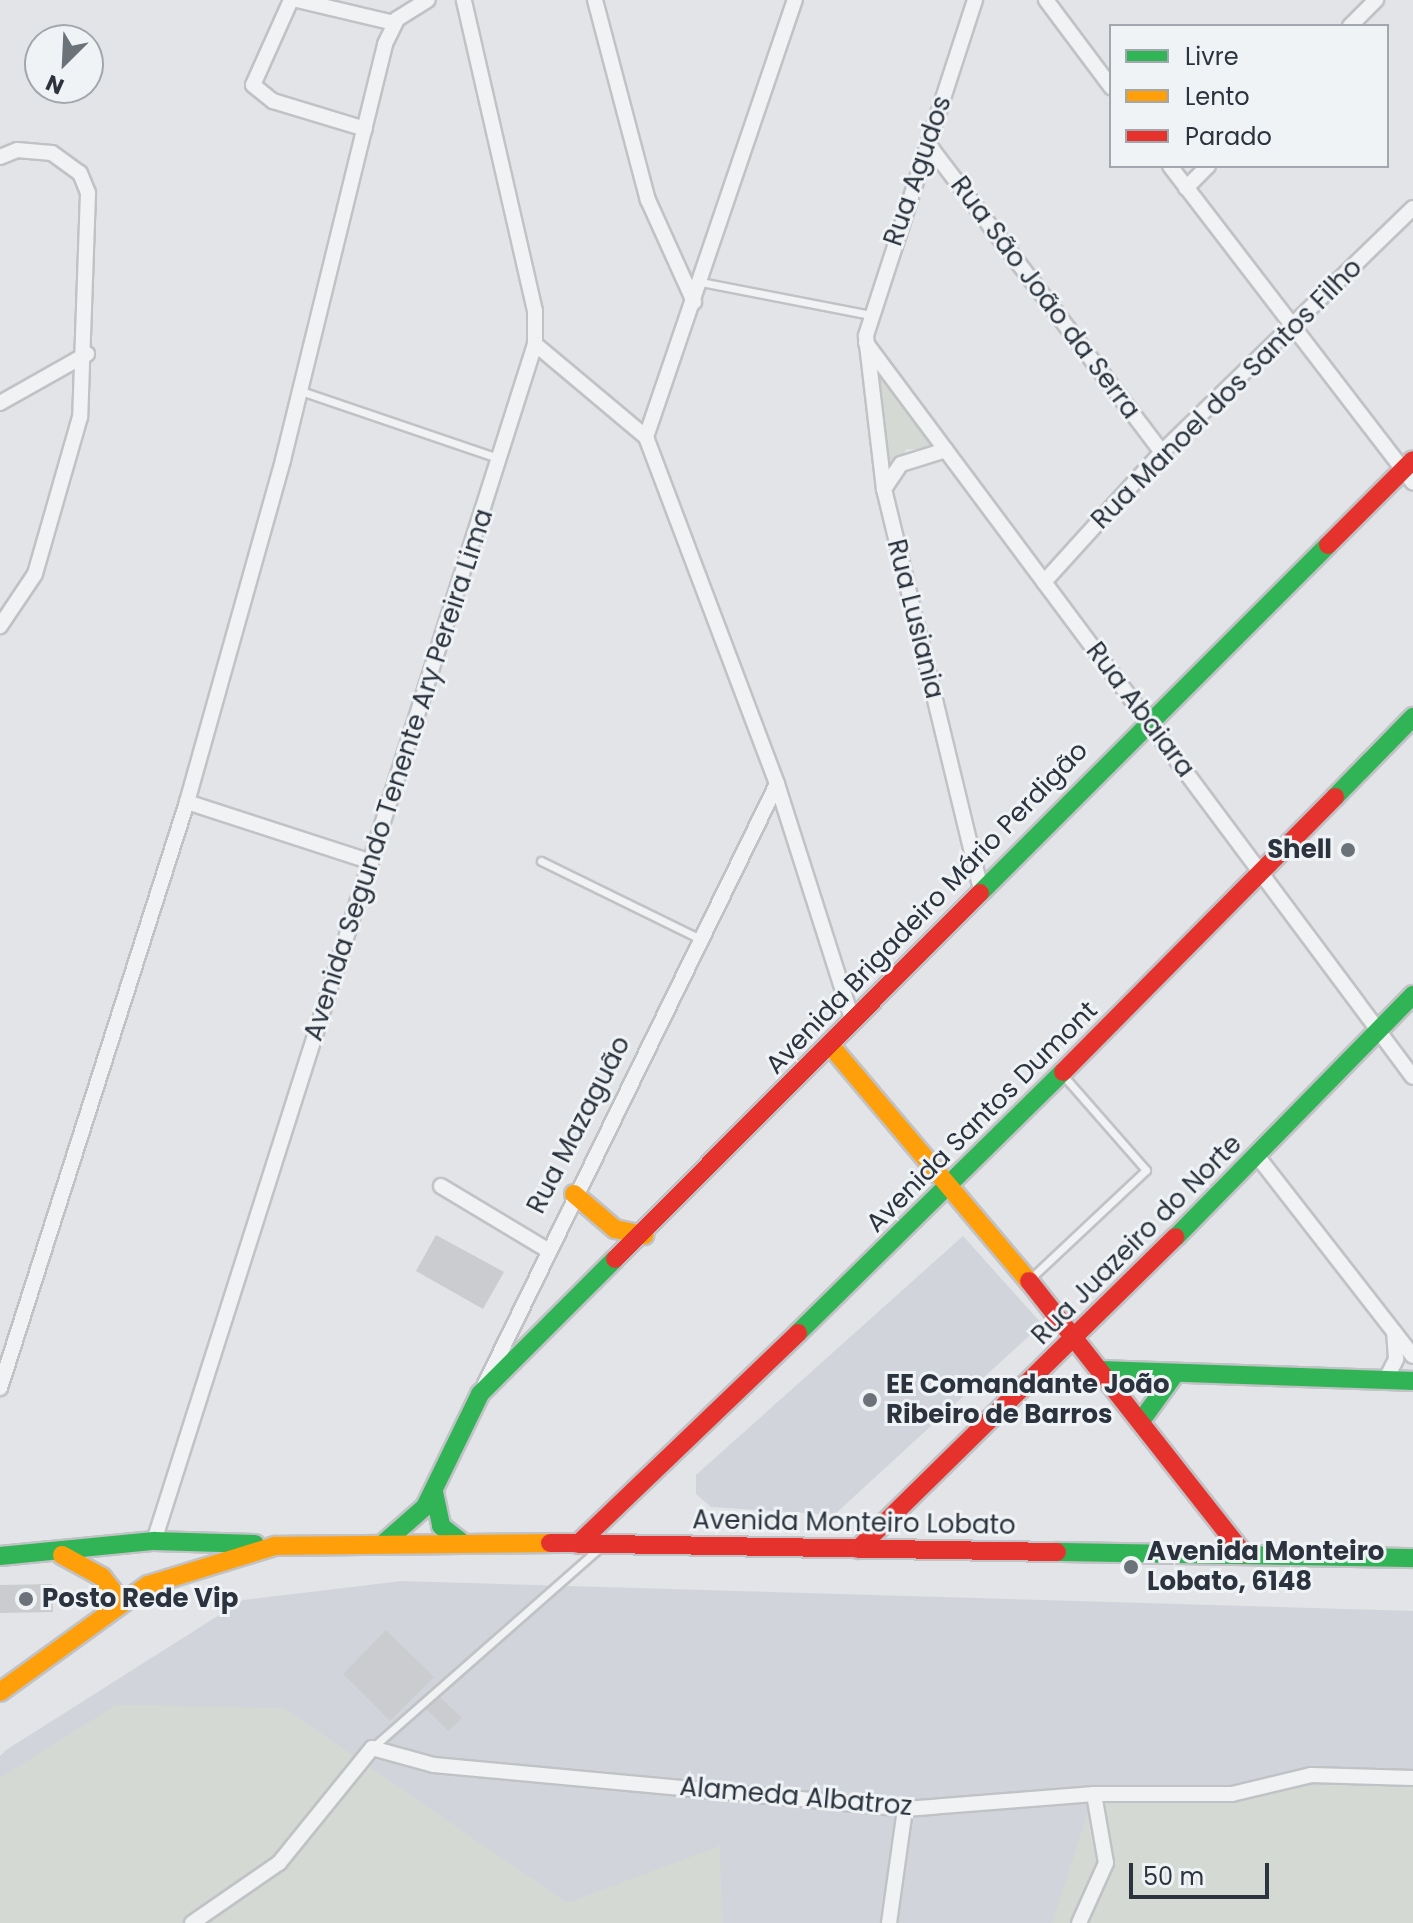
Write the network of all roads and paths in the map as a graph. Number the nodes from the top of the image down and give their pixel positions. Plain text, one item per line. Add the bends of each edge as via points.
1 (291, 0) edge
2 (297, 0) edge
3 (428, 0) edge
4 (464, 0) edge
5 (595, 0) edge
6 (795, 0) edge
7 (975, 0) edge
8 (1046, 0) edge
9 (1376, 0) edge
10 (394, 23) junction
11 (1352, 24) edge
12 (1109, 84) edge
13 (365, 129) junction
14 (928, 144) junction
15 (0, 157) edge
16 (1171, 168) edge
17 (1206, 168) edge
18 (1186, 188) junction
19 (1413, 208) edge
20 (701, 282) junction
21 (694, 302) junction
22 (870, 315) junction
23 (1293, 326) junction
24 (866, 343) junction
25 (535, 344) junction
26 (87, 354) junction
27 (298, 390) junction
28 (0, 403) edge
29 (646, 437) junction
30 (946, 450) junction
31 (1162, 452) junction
32 (500, 459) junction
33 (1410, 471) edge
34 (884, 489) junction
35 (1044, 582) junction
36 (0, 626) edge
37 (1413, 717) edge
38 (1149, 720) junction
39 (777, 784) junction
40 (187, 802) junction
41 (541, 861) dead end
42 (372, 862) junction
43 (1262, 873) junction
44 (981, 891) junction
45 (700, 939) junction
46 (1413, 995) edge
47 (853, 1022) junction
48 (1377, 1030) junction
49 (830, 1045) junction
50 (1062, 1074) junction
51 (1413, 1077) edge
52 (1258, 1157) junction
53 (953, 1184) junction
54 (441, 1186) dead end
55 (574, 1194) junction
56 (644, 1235) junction
57 (546, 1249) junction
58 (1029, 1280) junction
59 (1394, 1332) junction
60 (1075, 1339) junction
61 (1413, 1356) edge
62 (1102, 1370) junction
63 (1175, 1374) junction
64 (1385, 1381) junction
65 (1413, 1381) edge
66 (1, 1384) edge
67 (480, 1394) junction
68 (1141, 1421) junction
69 (434, 1492) junction
70 (154, 1541) junction
71 (460, 1541) junction
72 (385, 1542) junction
73 (578, 1544) junction
74 (603, 1545) junction
75 (275, 1546) junction
76 (294, 1549) junction
77 (858, 1549) junction
78 (59, 1554) junction
79 (1244, 1554) junction
80 (0, 1556) edge
81 (1413, 1558) edge
82 (121, 1601) junction
83 (0, 1692) edge
84 (372, 1748) junction
85 (1413, 1778) edge
86 (1094, 1794) junction
87 (905, 1809) junction
88 (192, 1923) edge
89 (889, 1923) edge
90 (1079, 1923) edge

1 - 13 street via 253,85 273,101
2 - 10 street
3 - 10 street
4 - 25 street, Avenida Segundo Tenente Ary Pereira Lima via 535,311
5 - 21 street via 648,200
6 - 20 street
7 - 14 street, Rua Agudos
8 - 12 street
9 - 11 street
10 - 13 street
13 - 27 street
14 - 22 street, Rua Agudos
14 - 31 street, Rua São João da Serra
15 - 26 street via 17,150 52,153 80,173 88,193
16 - 18 street
17 - 18 street
18 - 23 street
19 - 23 street, Rua Manoel dos Santos Filho
20 - 21 street
20 - 22 lane
21 - 29 street
22 - 24 street, Rua Agudos
23 - 31 street, Rua Manoel dos Santos Filho
23 - 33 street
24 - 30 street, Rua Abaiara
24 - 34 street, Rua Lusiania
25 - 29 street
25 - 32 street, Avenida Segundo Tenente Ary Pereira Lima
26 - 28 street
26 - 36 street via 80,417 47,537 21,602
27 - 32 lane
27 - 40 street
29 - 39 street
30 - 34 street via 901,464
30 - 35 street, Rua Abaiara
31 - 35 street, Rua Manoel dos Santos Filho
32 - 42 street, Avenida Segundo Tenente Ary Pereira Lima
33 - 38 main road, Avenida Brigadeiro Mário Perdigão
34 - 44 street, Rua Lusiania
35 - 38 street, Rua Abaiara
37 - 43 main road, Avenida Santos Dumont
38 - 43 street, Rua Abaiara
38 - 44 main road, Avenida Brigadeiro Mário Perdigão
39 - 45 street, Rua Mazaguão
39 - 47 street
40 - 42 street
40 - 66 street
41 - 45 lane
42 - 70 street, Avenida Segundo Tenente Ary Pereira Lima
43 - 48 street, Rua Abaiara
43 - 50 main road, Avenida Santos Dumont
44 - 47 main road, Avenida Brigadeiro Mário Perdigão
45 - 55 street, Rua Mazaguão
46 - 48 main road, Rua Juazeiro do Norte
47 - 49 main road, Avenida Brigadeiro Mário Perdigão
48 - 51 street, Rua Abaiara
48 - 52 main road, Rua Juazeiro do Norte
49 - 53 main road
49 - 56 main road, Avenida Brigadeiro Mário Perdigão
50 - 53 main road, Avenida Santos Dumont
50 - 58 lane via 1146,1170
52 - 59 street
52 - 60 main road, Rua Juazeiro do Norte
53 - 58 main road
53 - 73 main road, Avenida Santos Dumont
54 - 57 street
55 - 56 main road via 615,1229
55 - 57 street, Rua Mazaguão
56 - 67 main road, Avenida Brigadeiro Mário Perdigão
57 - 67 street, Rua Mazaguão
58 - 60 main road
59 - 61 street
59 - 64 street via 1396,1359
60 - 62 main road
60 - 77 main road, Rua Juazeiro do Norte
62 - 63 main road
62 - 68 main road
63 - 64 main road
63 - 68 main road
64 - 65 main road
67 - 69 main road, Rua Mazaguão
68 - 79 main road
69 - 71 main road via 441,1526
69 - 72 main road, Rua Mazaguão via 414,1521
70 - 75 main road
70 - 78 main road
71 - 72 main road, Avenida Monteiro Lobato
71 - 73 main road, Avenida Monteiro Lobato
72 - 76 main road, Avenida Monteiro Lobato
73 - 74 main road, Avenida Monteiro Lobato
74 - 77 main road, Avenida Monteiro Lobato
74 - 84 lane
75 - 76 main road, Avenida Monteiro Lobato
75 - 82 main road, Avenida Monteiro Lobato via 177,1571
76 - 82 main road, Avenida Monteiro Lobato
77 - 79 main road, Avenida Monteiro Lobato
78 - 80 main road
78 - 82 main road via 89,1567
79 - 81 main road, Avenida Monteiro Lobato
82 - 83 main road
84 - 87 street, Alameda Albatroz via 434,1765
84 - 88 street via 279,1863
85 - 86 street, Alameda Albatroz via 1311,1775 1232,1794
86 - 87 street, Alameda Albatroz
86 - 90 street via 1106,1863
87 - 89 street

